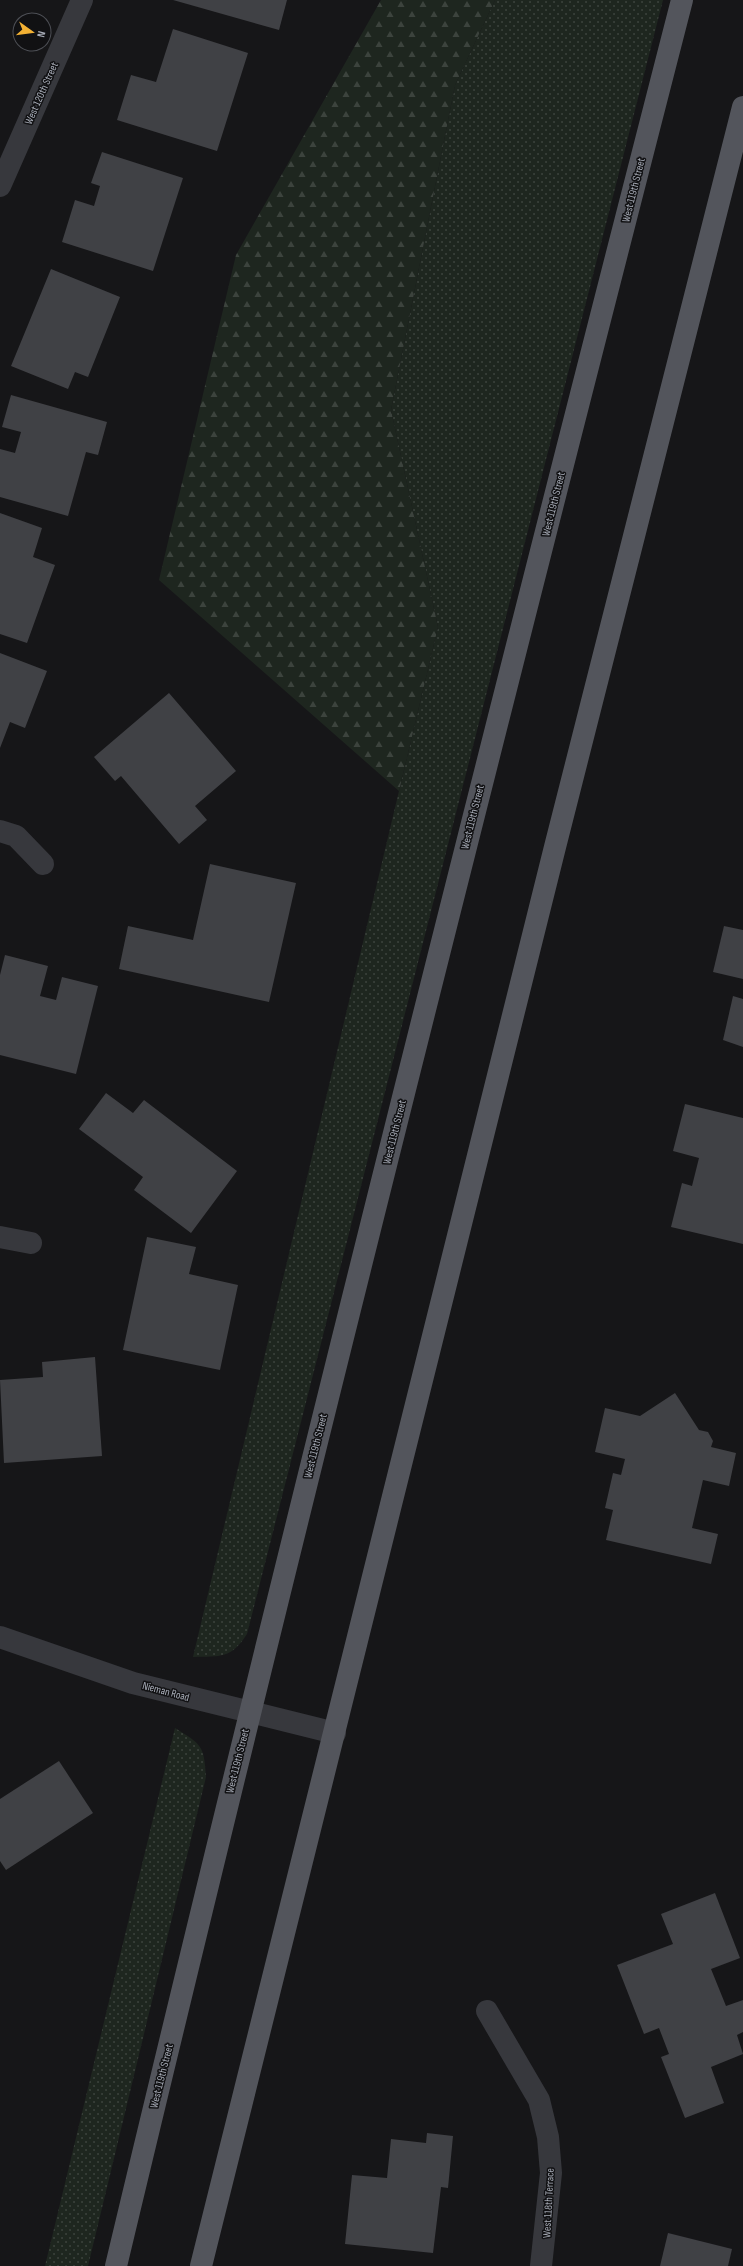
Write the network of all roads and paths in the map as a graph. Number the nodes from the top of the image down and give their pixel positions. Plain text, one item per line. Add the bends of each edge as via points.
1 (82, 0) edge
2 (682, 0) edge
3 (743, 107) edge
4 (0, 186) edge
5 (0, 831) edge
6 (43, 864) dead end
7 (0, 1237) edge
8 (31, 1243) dead end
9 (0, 1637) edge
10 (248, 1712) junction
11 (335, 1733) junction
12 (487, 2011) dead end
13 (116, 2266) edge
14 (201, 2266) edge
15 (541, 2266) edge

1 - 4 street, West 120th Street
2 - 10 main road, West 119th Street via 474,811
3 - 11 main road
5 - 6 street via 16,836
7 - 8 street
9 - 10 street, Nieman Road via 133,1683
10 - 11 street, Nieman Road
10 - 13 main road, West 119th Street
11 - 14 main road
12 - 15 street, West 118th Terrace via 539,2100 548,2137 551,2173

